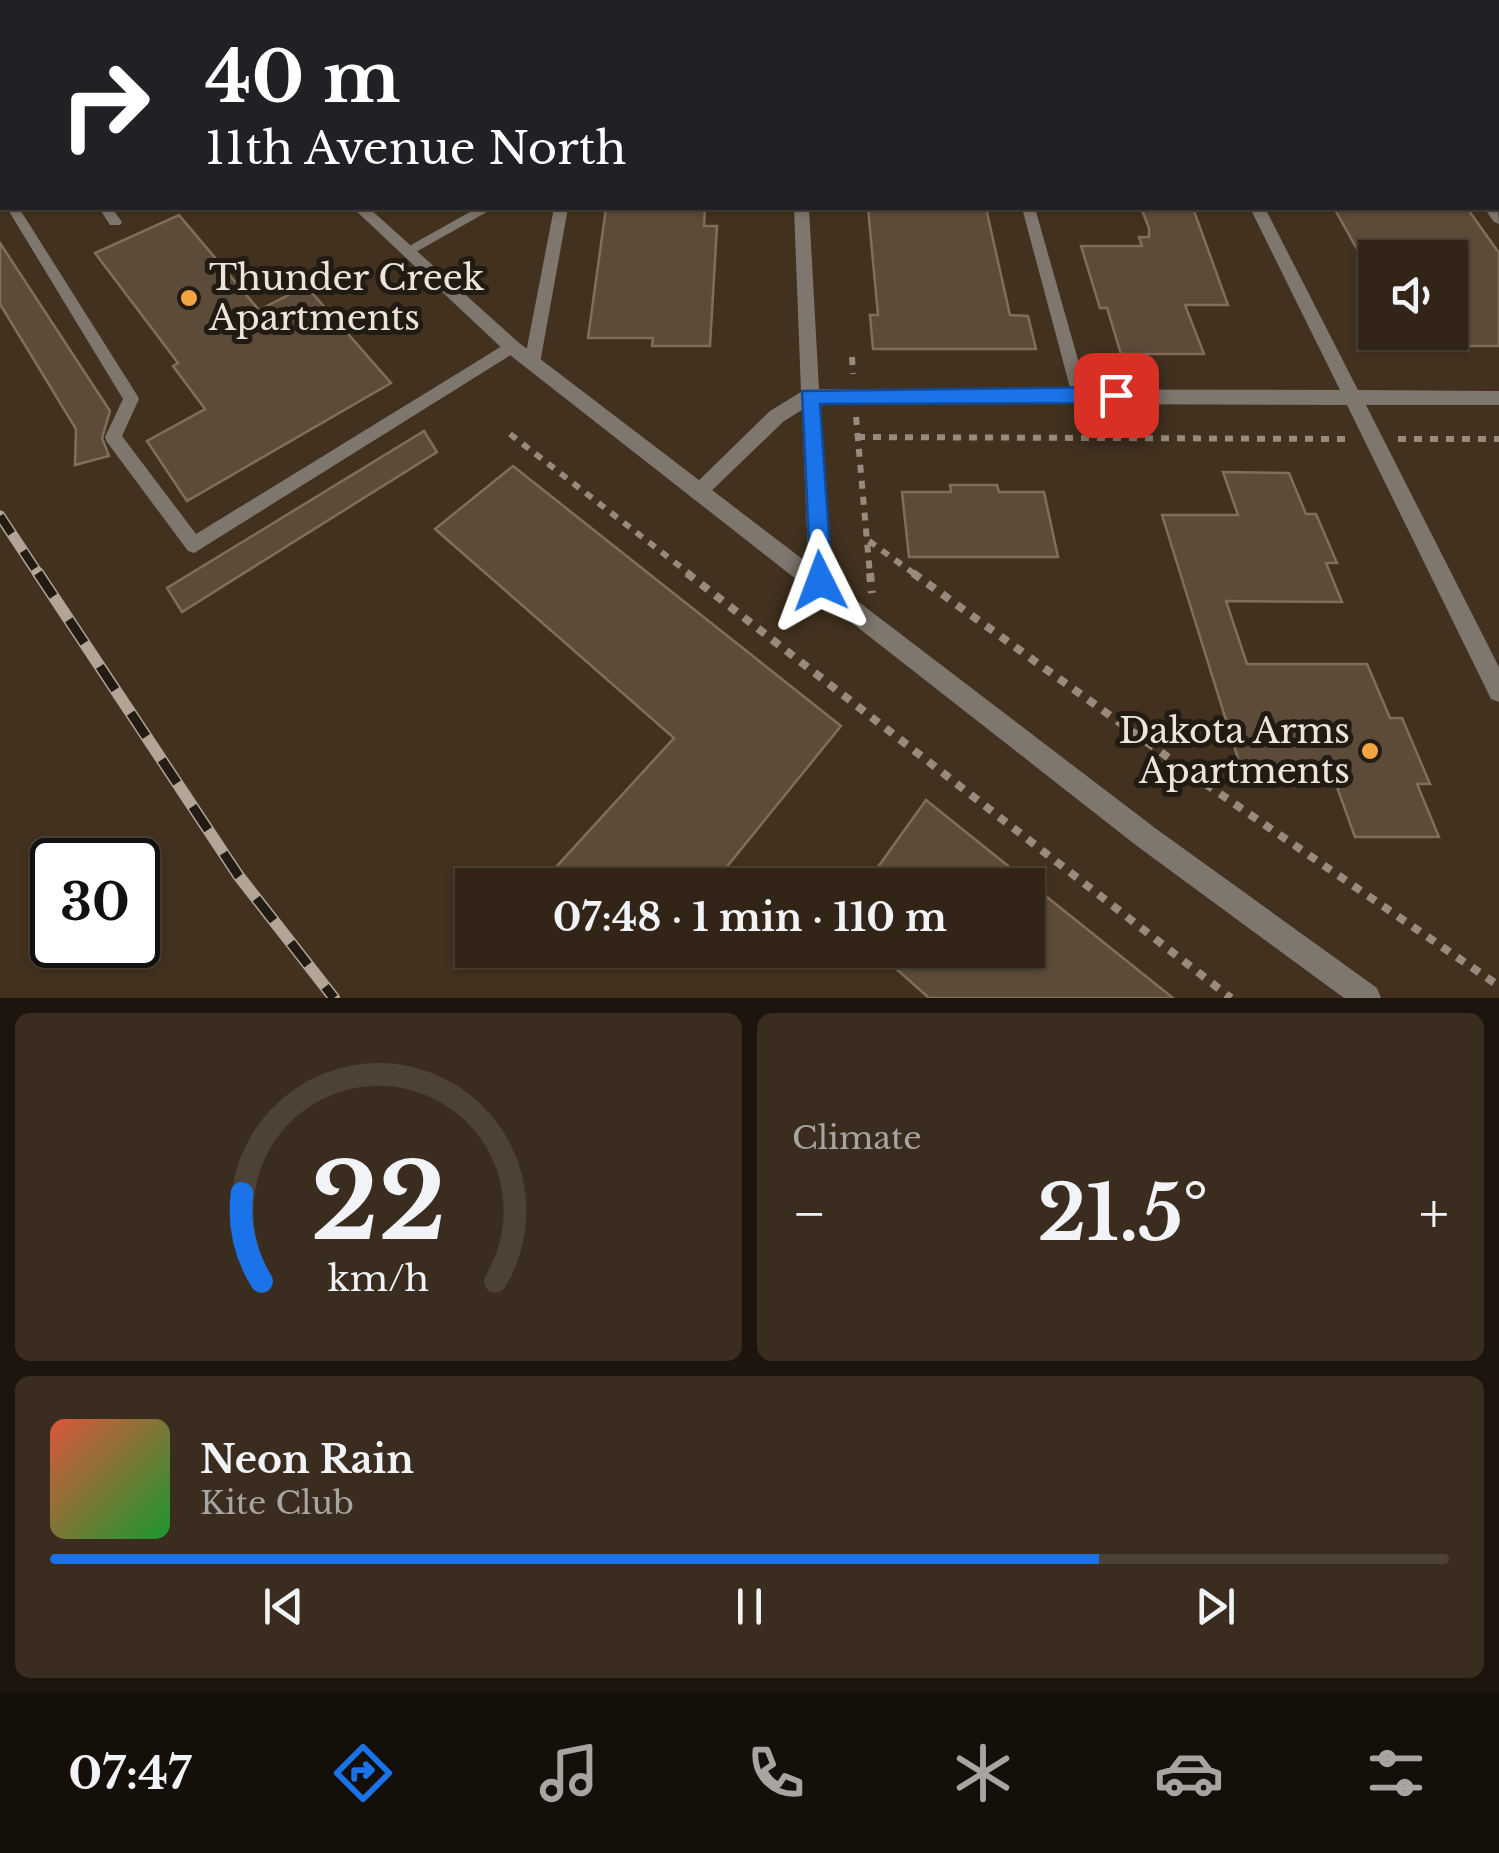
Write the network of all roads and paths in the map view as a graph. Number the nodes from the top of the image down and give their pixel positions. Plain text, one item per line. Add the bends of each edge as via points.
1 (14, 210) edge
2 (106, 210) edge
3 (362, 210) edge
4 (484, 210) edge
5 (561, 210) edge
6 (800, 210) edge
7 (1029, 210) edge
8 (1259, 210) edge
9 (115, 222) dead end
10 (410, 250) junction
11 (512, 347) junction
12 (852, 357) dead end
13 (532, 363) junction
14 (1080, 394) junction
15 (809, 396) junction
16 (854, 396) junction
17 (1352, 398) junction
18 (1499, 398) edge
19 (510, 434) dead end
20 (857, 437) junction
21 (1372, 438) junction
22 (1499, 438) edge
23 (698, 492) junction
24 (870, 542) junction
25 (820, 581) junction
26 (874, 624) junction
27 (1499, 691) edge
28 (1499, 986) edge
29 (1231, 998) edge
30 (1367, 998) edge

1 - 11 lane via 131,399 113,437 194,546
2 - 9 lane
3 - 10 street
4 - 10 lane
5 - 13 lane
6 - 15 street
7 - 14 lane
8 - 17 street
10 - 11 street
11 - 13 street
12 - 16 path
13 - 23 street
14 - 16 street
14 - 17 street
15 - 16 street
15 - 23 street via 777,416
15 - 25 street
16 - 20 path
17 - 18 street
17 - 21 street
19 - 29 path
20 - 21 path
20 - 24 path
21 - 22 path
21 - 27 street
23 - 25 street
24 - 26 path
24 - 28 path
25 - 26 street
26 - 30 street

